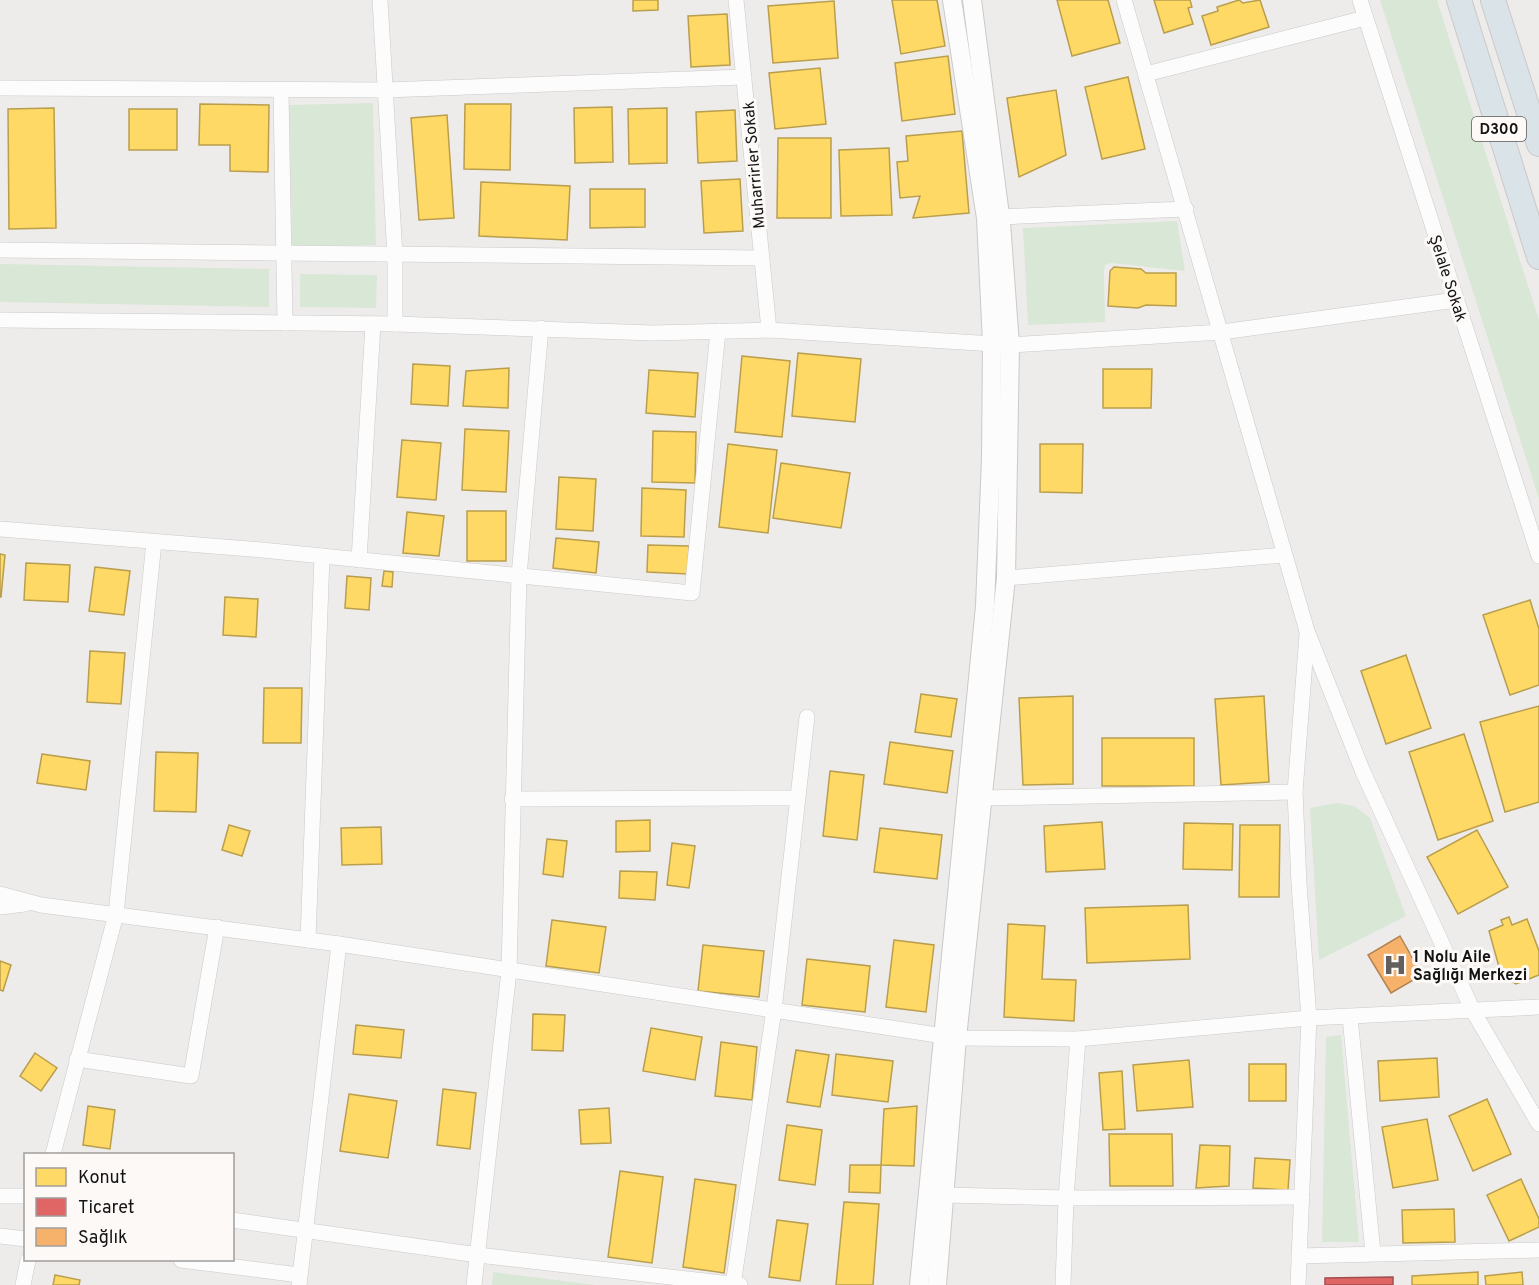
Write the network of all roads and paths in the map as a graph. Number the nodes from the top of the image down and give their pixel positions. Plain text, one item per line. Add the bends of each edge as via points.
1 (380, 0) edge
2 (736, 0) edge
3 (952, 0) edge
4 (972, 0) edge
5 (1124, 0) edge
6 (1359, 0) edge
7 (1459, 0) edge
8 (1493, 0) edge
9 (1365, 18) junction
10 (1146, 74) junction
11 (744, 77) junction
12 (0, 88) edge
13 (385, 90) junction
14 (281, 91) junction
15 (1534, 112) edge
16 (1539, 144) edge
17 (1186, 209) junction
18 (1000, 217) junction
19 (0, 250) edge
20 (282, 254) junction
21 (395, 256) junction
22 (1539, 257) edge
23 (761, 258) junction
24 (1456, 300) junction
25 (0, 320) edge
26 (285, 323) junction
27 (373, 324) junction
28 (395, 324) junction
29 (541, 328) junction
30 (769, 330) junction
31 (718, 331) junction
32 (1222, 332) junction
33 (1001, 344) junction
34 (0, 529) edge
35 (154, 542) junction
36 (1284, 555) junction
37 (322, 556) junction
38 (1539, 556) edge
39 (358, 560) junction
40 (519, 576) junction
41 (1006, 578) junction
42 (1307, 631) junction
43 (807, 717) dead end
44 (1295, 792) junction
45 (797, 798) junction
46 (984, 798) junction
47 (512, 799) junction
48 (0, 894) edge
49 (34, 903) junction
50 (0, 907) edge
51 (116, 914) junction
52 (217, 927) junction
53 (308, 940) junction
54 (339, 944) junction
55 (510, 971) junction
56 (1539, 1007) edge
57 (774, 1010) junction
58 (1473, 1011) junction
59 (1350, 1017) junction
60 (1309, 1018) junction
61 (950, 1037) junction
62 (1078, 1039) junction
63 (77, 1059) junction
64 (1539, 1124) edge
65 (54, 1153) edge
66 (945, 1195) junction
67 (0, 1196) edge
68 (24, 1196) edge
69 (1302, 1197) junction
70 (1066, 1198) junction
71 (234, 1220) edge
72 (304, 1230) junction
73 (0, 1236) edge
74 (24, 1239) edge
75 (1539, 1250) edge
76 (1373, 1253) junction
77 (478, 1255) junction
78 (1299, 1256) junction
79 (28, 1261) edge
80 (187, 1261) edge
81 (299, 1280) edge
82 (23, 1285) edge
83 (474, 1285) edge
84 (735, 1285) edge
85 (919, 1285) edge
86 (937, 1285) edge
87 (1063, 1285) edge
88 (1298, 1285) edge

1 - 13 street
2 - 11 street, Muharrirler Sokak
3 - 33 street
4 - 18 street
5 - 10 street
6 - 9 street, Şelale Sokak
7 - 22 highway, D300
8 - 15 highway, D300
9 - 10 street
9 - 24 street, Şelale Sokak
10 - 17 street
11 - 13 street
11 - 23 street, Muharrirler Sokak
12 - 14 street
13 - 14 street
13 - 21 street
14 - 20 street
15 - 16 highway, D300
17 - 18 street
17 - 32 street
18 - 33 street
19 - 20 street
20 - 21 street
20 - 26 street
21 - 23 street
21 - 28 street
23 - 30 street, Muharrirler Sokak
24 - 32 street
24 - 38 street, Şelale Sokak
25 - 26 street
26 - 27 street
27 - 28 street
27 - 39 street
28 - 29 street
29 - 31 street via 653,333
29 - 40 street
30 - 31 street
30 - 33 street
31 - 40 street via 692,593
32 - 33 street
32 - 36 street
33 - 41 street
33 - 61 street via 985,606
34 - 35 street
35 - 37 street
35 - 51 street
36 - 41 street
36 - 42 street
37 - 39 street
37 - 53 street
39 - 40 street
40 - 47 street
41 - 46 street
42 - 44 street
42 - 58 street via 1364,771
43 - 45 street
44 - 46 street
44 - 60 street
45 - 47 street
45 - 57 street
46 - 61 street
47 - 55 street
48 - 49 street
49 - 50 street
49 - 51 street
51 - 52 street
51 - 63 street
52 - 53 street
52 - 63 street via 191,1076
53 - 54 street
54 - 55 street
54 - 72 street
55 - 57 street
55 - 77 street
56 - 58 street
57 - 61 street
57 - 84 street
58 - 59 street
58 - 64 street
59 - 60 street
59 - 76 street
60 - 62 street
60 - 69 street
61 - 62 street
61 - 66 street
61 - 85 street
62 - 70 street
63 - 65 street
66 - 70 street
66 - 86 street
67 - 68 street
69 - 70 street
69 - 78 street
70 - 87 street
71 - 72 street
72 - 77 street
72 - 81 street
73 - 74 street
75 - 76 street
76 - 78 street
77 - 83 street
77 - 84 street
78 - 88 street
79 - 82 street
80 - 81 street

